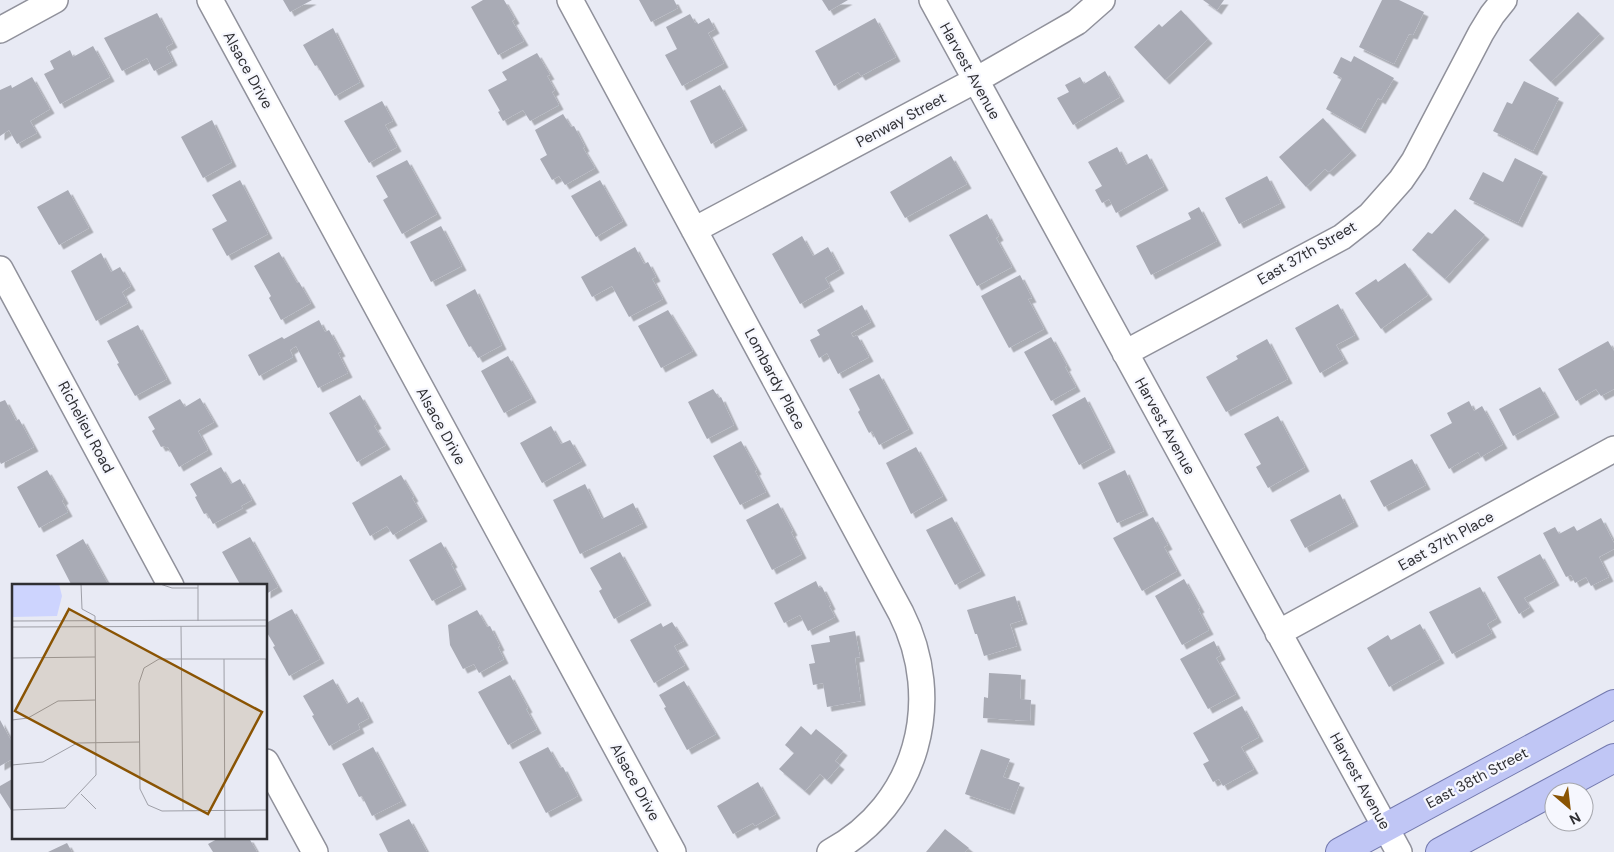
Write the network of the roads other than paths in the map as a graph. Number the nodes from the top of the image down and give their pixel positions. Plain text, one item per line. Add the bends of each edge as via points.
1 (55, 0) edge
2 (210, 0) edge
3 (570, 0) edge
4 (932, 0) edge
5 (1102, 0) edge
6 (1504, 0) edge
7 (0, 30) edge
8 (976, 80) junction
9 (694, 230) junction
10 (0, 269) edge
11 (1125, 353) junction
12 (1614, 449) edge
13 (170, 584) edge
14 (1278, 633) junction
15 (1614, 704) edge
16 (1614, 758) edge
17 (268, 766) edge
18 (1385, 828) junction
19 (315, 852) edge
20 (673, 852) edge
21 (830, 852) edge
22 (1340, 852) edge
23 (1399, 852) edge
24 (1440, 852) edge

1 - 7 street
2 - 20 street, Alsace Drive
3 - 9 street, Lombardy Place
4 - 8 street, Harvest Avenue
5 - 8 street, Penway Street via 1077,22
6 - 11 street, East 37th Street via 1481,33 1414,161 1370,215 1342,237
8 - 9 street, Penway Street
8 - 11 street, Harvest Avenue
9 - 21 street, Lombardy Place via 897,604 918,658 922,704 915,751 906,772 895,793 873,821 851,840
10 - 13 street, Richelieu Road
11 - 14 street, Harvest Avenue
12 - 14 street, East 37th Place
14 - 18 street, Harvest Avenue
15 - 18 main road, East 38th Street
16 - 24 main road
17 - 19 street
18 - 22 main road, East 38th Street
18 - 23 street, Harvest Avenue

